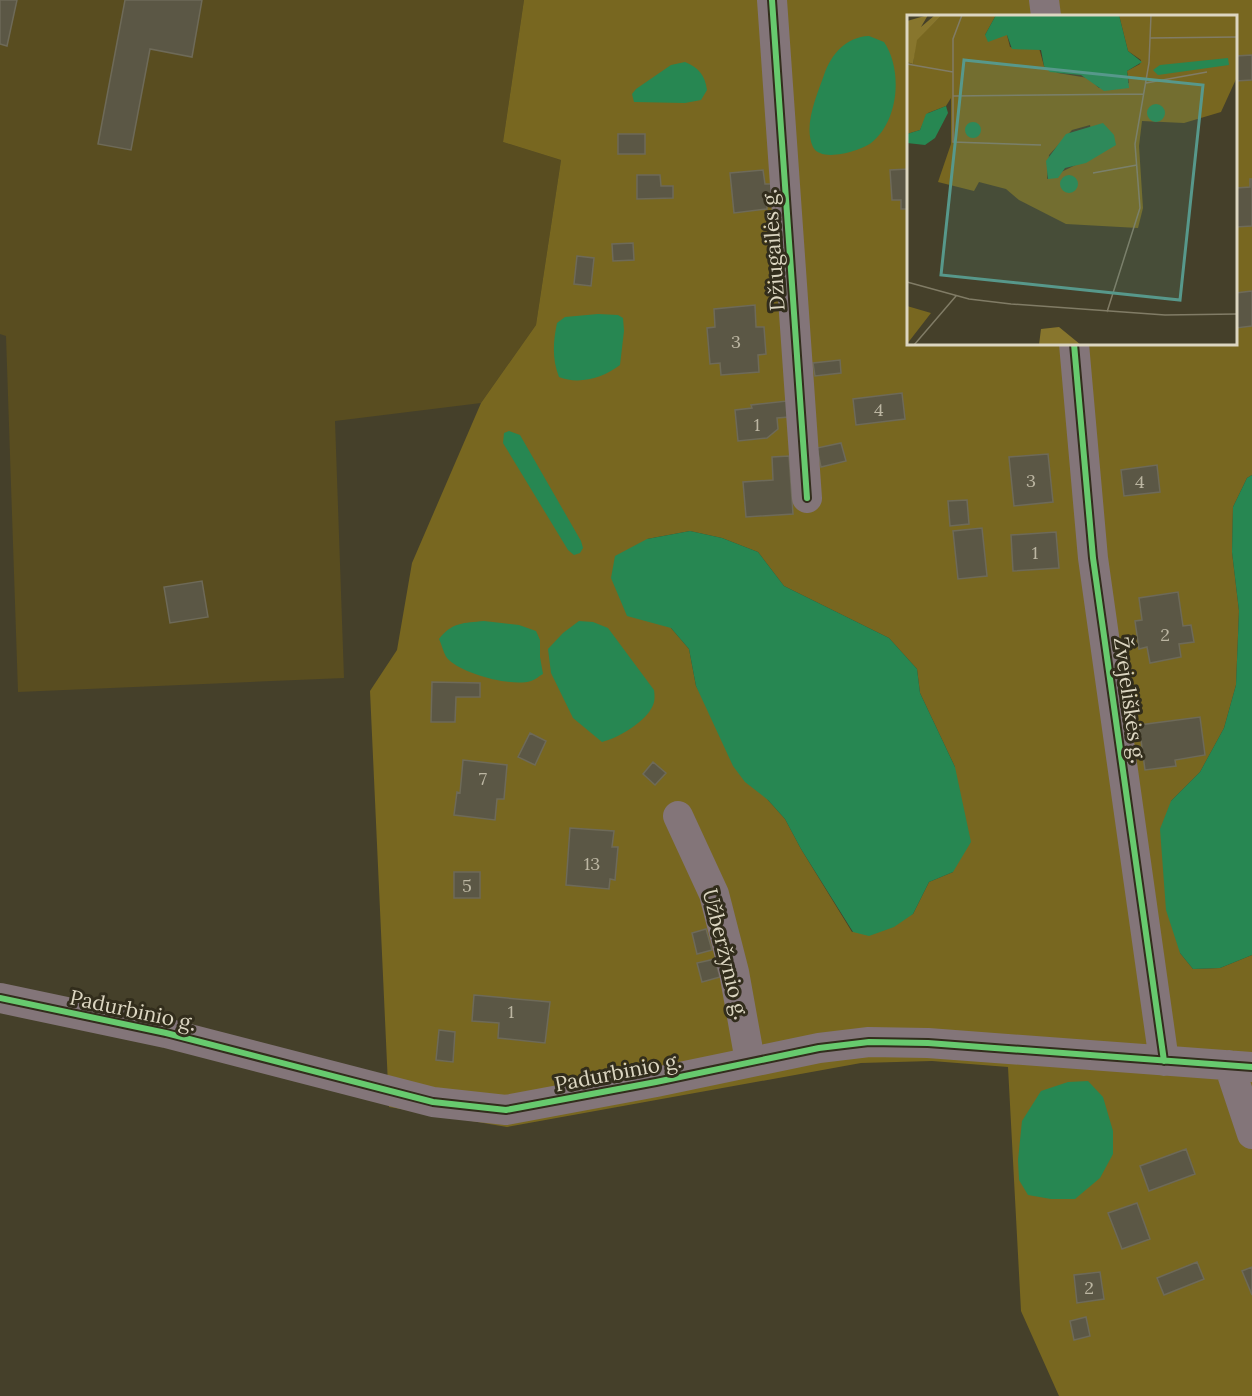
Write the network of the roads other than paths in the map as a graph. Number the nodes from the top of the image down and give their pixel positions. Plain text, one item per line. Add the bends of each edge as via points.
1 (772, 0) edge
2 (1044, 0) edge
3 (1046, 15) edge
4 (1074, 345) edge
5 (807, 498) dead end
6 (678, 816) dead end
7 (0, 998) edge
8 (750, 1061) junction
9 (1164, 1061) junction
10 (1240, 1066) edge
11 (1252, 1134) edge

1 - 5 street, Džiugailės g.
2 - 3 street
4 - 9 street, Žvejeliškės g. via 1094,558
6 - 8 street, Užberžynio g. via 714,894 734,972
7 - 8 street, Padurbinio g. via 166,1033 432,1102 506,1110
8 - 9 street, Padurbinio g. via 869,1042
9 - 10 street, Padurbinio g.
10 - 11 street

